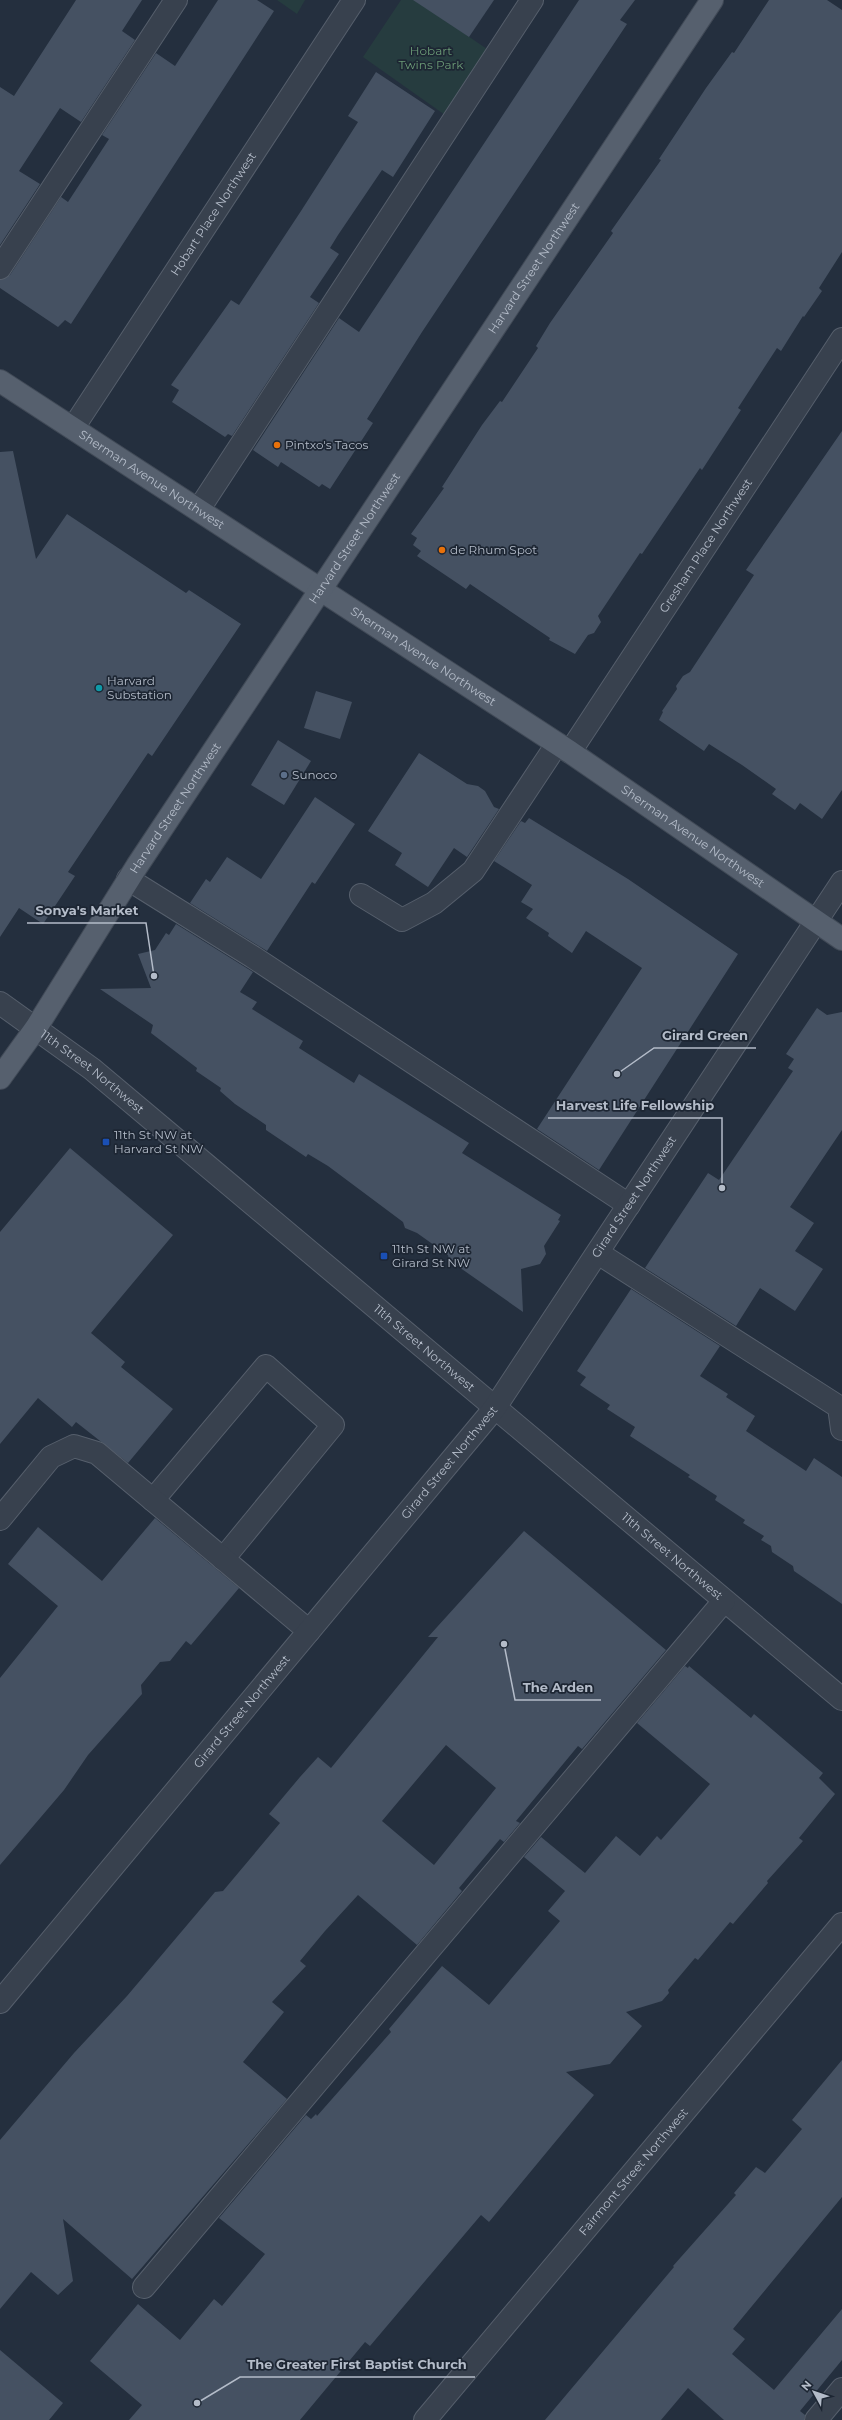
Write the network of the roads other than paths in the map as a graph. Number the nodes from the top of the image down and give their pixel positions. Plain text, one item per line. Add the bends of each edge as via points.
1 (176, 0) edge
2 (354, 0) edge
3 (532, 0) edge
4 (712, 0) edge
5 (0, 268) edge
6 (842, 339) edge
7 (0, 381) edge
8 (73, 428) junction
9 (199, 509) junction
10 (321, 590) junction
11 (564, 748) junction
12 (128, 879) junction
13 (842, 882) edge
14 (361, 895) dead end
15 (815, 921) junction
16 (842, 939) edge
17 (0, 1003) edge
18 (36, 1028) junction
19 (0, 1078) edge
20 (629, 1205) junction
21 (598, 1253) junction
22 (840, 1404) edge
23 (494, 1409) junction
24 (842, 1429) edge
25 (153, 1500) junction
26 (0, 1519) edge
27 (223, 1559) junction
28 (724, 1602) junction
29 (309, 1631) junction
30 (842, 1699) edge
31 (842, 1924) edge
32 (0, 2002) edge
33 (144, 2287) dead end
34 (842, 2389) edge
35 (425, 2420) edge
36 (816, 2420) edge

1 - 5 street
2 - 8 street, Hobart Place Northwest
3 - 9 street
4 - 10 main road, Harvard Street Northwest
6 - 11 street, Gresham Place Northwest
7 - 8 main road, Sherman Avenue Northwest
8 - 9 main road, Sherman Avenue Northwest
9 - 10 main road, Sherman Avenue Northwest
10 - 11 main road, Sherman Avenue Northwest
10 - 12 main road, Harvard Street Northwest
11 - 14 street, Gresham Place Northwest via 473,871 434,903 402,920
11 - 15 main road, Sherman Avenue Northwest
12 - 18 main road, Harvard Street Northwest
12 - 20 street via 253,957
13 - 15 street, Girard Street Northwest
15 - 16 main road, Sherman Avenue Northwest
15 - 20 street, Girard Street Northwest
17 - 18 street, 11th Street Northwest
18 - 19 main road, Harvard Street Northwest
18 - 23 street, 11th Street Northwest via 92,1069
20 - 21 street, Girard Street Northwest
21 - 22 street
21 - 23 street, Girard Street Northwest
22 - 24 street
23 - 28 street, 11th Street Northwest
23 - 29 street, Girard Street Northwest
25 - 26 street via 97,1453 74,1446 51,1457
25 - 27 street
25 - 27 street via 266,1366 333,1425
27 - 29 street
28 - 30 street, 11th Street Northwest
28 - 33 street
29 - 32 street, Girard Street Northwest
31 - 35 street, Fairmont Street Northwest
34 - 36 street

